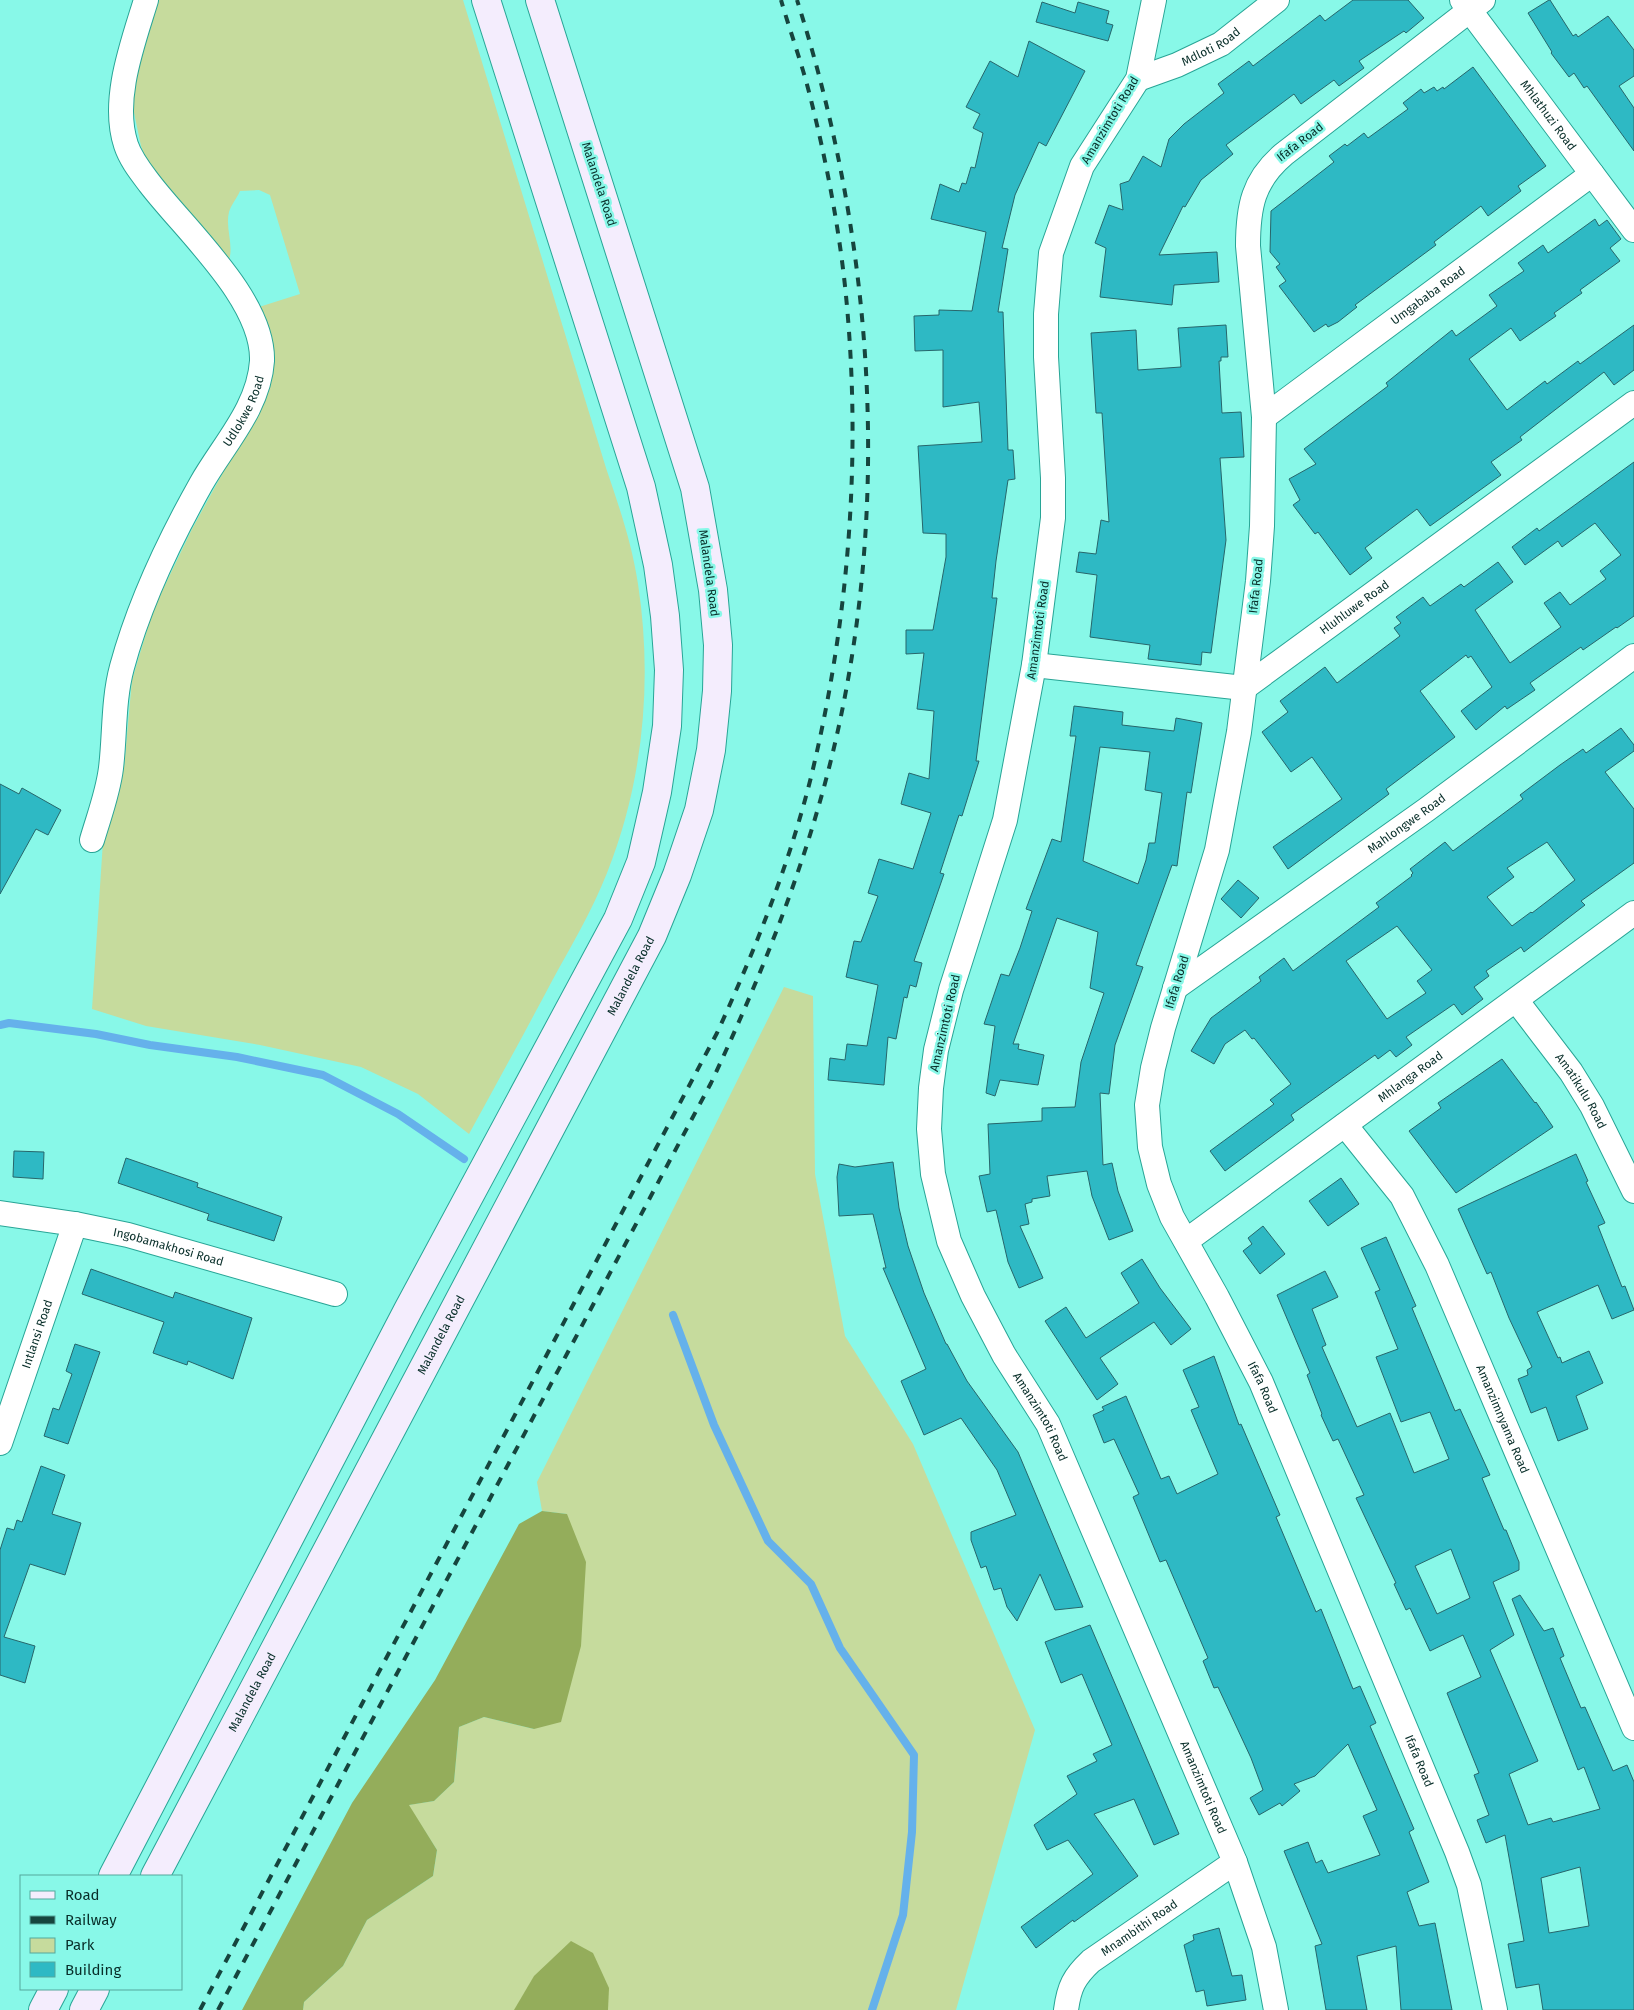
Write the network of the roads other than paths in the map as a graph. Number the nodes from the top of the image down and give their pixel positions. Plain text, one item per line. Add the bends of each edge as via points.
1 (146, 0) edge
2 (486, 0) edge
3 (540, 0) edge
4 (1154, 0) edge
5 (1277, 0) edge
6 (1472, 3) edge
7 (1138, 79) junction
8 (1592, 174) junction
9 (1634, 230) edge
10 (1634, 403) edge
11 (1264, 417) junction
12 (1634, 656) edge
13 (1034, 665) junction
14 (1244, 688) junction
15 (92, 840) dead end
16 (1634, 913) edge
17 (1175, 988) junction
18 (1516, 1000) junction
19 (1345, 1125) junction
20 (1631, 1177) edge
21 (0, 1213) edge
22 (74, 1224) junction
23 (1186, 1241) junction
24 (335, 1294) dead end
25 (2, 1434) edge
26 (1634, 1728) edge
27 (1235, 1862) junction
28 (114, 1875) edge
29 (155, 1875) edge
30 (53, 1990) edge
31 (94, 1990) edge
32 (43, 2010) edge
33 (84, 2010) edge
34 (1066, 2010) edge
35 (1276, 2010) edge
36 (1495, 2010) edge

1 - 15 street, Udlokwe Road via 124,75 121,110 126,144 134,163 239,292 257,328 262,360 259,381 240,424 201,483 141,610 122,669 110,778
2 - 28 main road via 641,487 656,556 665,616 668,670 667,726 657,792 641,862 618,919 408,1310
3 - 29 main road, Malandela Road via 695,488 718,645 711,750 699,810 652,936
4 - 7 street, Amanzimtoti Road
5 - 7 street, Mdloti Road via 1221,44
6 - 8 street, Mhlathuzi Road
6 - 11 street, Ifafa Road via 1273,163 1260,179 1248,219 1248,246
7 - 13 street, Amanzimtoti Road via 1082,166 1051,253 1046,357 1053,518
8 - 9 street, Mhlathuzi Road
8 - 11 street, Umgababa Road
10 - 14 street, Hluhluwe Road
11 - 14 street, Ifafa Road via 1262,526
12 - 17 street, Mahlongwe Road via 1426,810
13 - 14 street
13 - 27 street, Amanzimtoti Road via 1004,820 951,990 936,1050 929,1129 934,1174 949,1241 969,1287 1004,1355 1048,1424
14 - 17 street, Ifafa Road via 1217,850
16 - 18 street, Mhlanga Road
17 - 23 street, Ifafa Road via 1153,1068 1147,1105 1150,1147 1158,1184
18 - 19 street, Mhlanga Road
18 - 20 street, Amatikulu Road via 1571,1072
19 - 23 street, Mhlanga Road
19 - 26 street, Amanzimnyama Road via 1402,1196 1434,1258
21 - 22 street, Ingobamakhosi Road
22 - 24 street, Ingobamakhosi Road via 128,1235
22 - 25 street, Intlansi Road
23 - 36 street, Ifafa Road via 1261,1382 1457,1852 1469,1885
27 - 34 street, Mnambithi Road via 1091,1961 1078,1973 1069,1991
27 - 35 street, Amanzimtoti Road via 1264,1947
30 - 32 main road
31 - 33 main road

